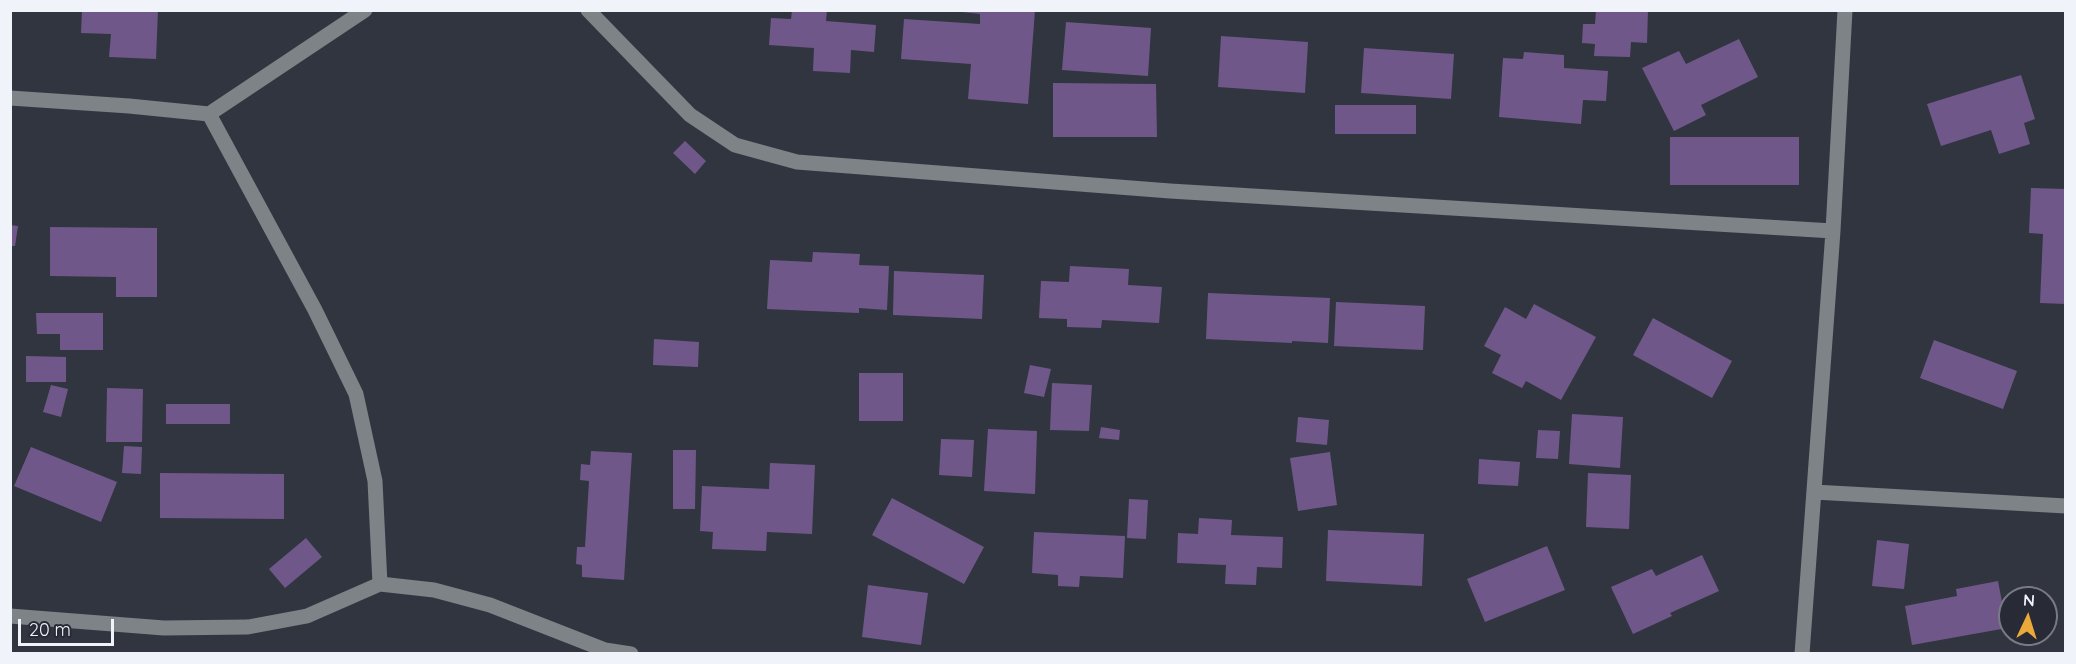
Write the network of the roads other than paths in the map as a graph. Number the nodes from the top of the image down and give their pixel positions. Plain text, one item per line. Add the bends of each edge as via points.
1 (365, 10) edge
2 (588, 10) edge
3 (1845, 10) edge
4 (10, 98) edge
5 (209, 114) junction
6 (1833, 231) junction
7 (1814, 492) junction
8 (2066, 506) edge
9 (381, 584) junction
10 (10, 616) edge
11 (631, 654) edge
12 (1802, 654) edge

1 - 5 street
2 - 6 street via 690,115 735,145 797,162 1170,191
3 - 6 street
4 - 5 street
5 - 9 street via 356,394 375,481
6 - 7 street
7 - 8 street
7 - 12 street
9 - 10 street via 307,616 248,627 164,628
9 - 11 street via 434,590 490,605 605,650

